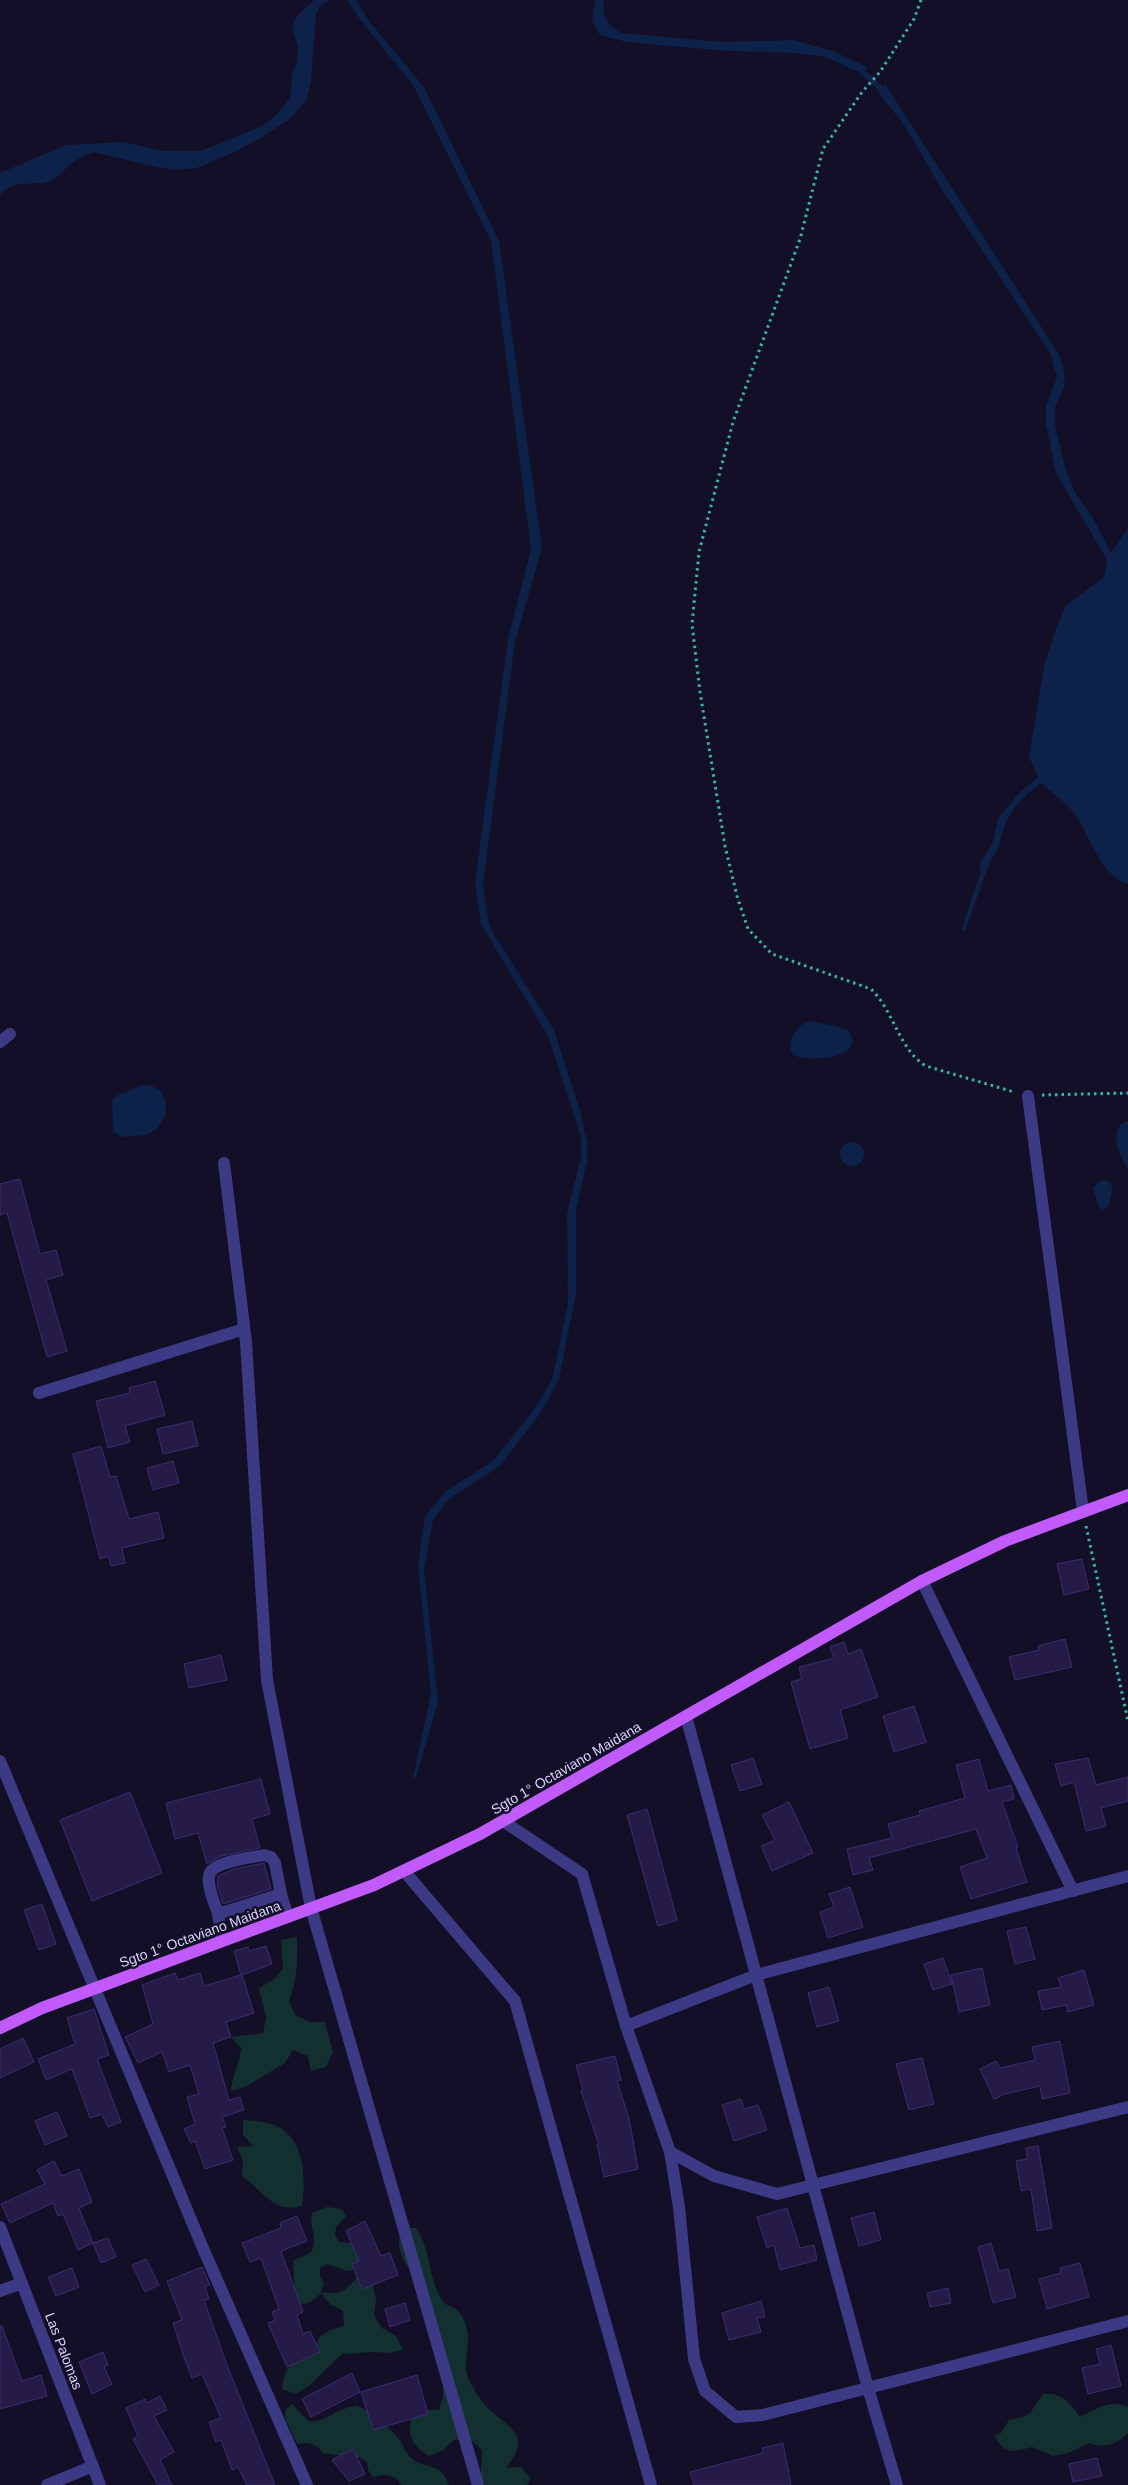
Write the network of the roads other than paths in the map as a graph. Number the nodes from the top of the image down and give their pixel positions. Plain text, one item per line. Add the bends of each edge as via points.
1 (1028, 1096) road end
2 (224, 1163) dead end
3 (244, 1329) junction
4 (39, 1393) dead end
5 (1128, 1496) edge
6 (1083, 1511) junction
7 (922, 1582) junction
8 (686, 1716) junction
9 (0, 1761) edge
10 (503, 1821) junction
11 (404, 1871) junction
12 (1128, 1876) edge
13 (1073, 1891) junction
14 (281, 1894) junction
15 (311, 1908) junction
16 (218, 1914) junction
17 (288, 1917) junction
18 (222, 1941) junction
19 (756, 1975) junction
20 (96, 1989) junction
21 (626, 2026) junction
22 (0, 2028) edge
23 (1128, 2107) edge
24 (670, 2152) junction
25 (814, 2186) junction
26 (0, 2227) edge
27 (22, 2283) junction
28 (0, 2291) edge
29 (1128, 2321) edge
30 (868, 2388) junction
31 (93, 2466) junction
32 (47, 2485) edge
33 (100, 2485) edge
34 (307, 2485) edge
35 (478, 2485) edge
36 (651, 2485) edge
37 (898, 2485) edge

1 - 6 street
2 - 3 street
3 - 4 street
3 - 15 street via 267,1680
5 - 6 main road, Sgto 1° Octaviano Maidana
6 - 7 main road, Sgto 1° Octaviano Maidana via 1005,1541
7 - 8 main road, Sgto 1° Octaviano Maidana
7 - 13 street
8 - 10 main road, Sgto 1° Octaviano Maidana
8 - 19 street
9 - 20 street
10 - 11 main road, Sgto 1° Octaviano Maidana
10 - 21 street via 582,1874
11 - 15 main road, Sgto 1° Octaviano Maidana
11 - 36 street via 515,2002
12 - 13 street
13 - 19 street
14 - 16 street
14 - 16 street via 271,1857 264,1855 218,1865 208,1878
14 - 17 street
15 - 17 main road, Sgto 1° Octaviano Maidana
15 - 35 street
16 - 18 street
17 - 18 main road, Sgto 1° Octaviano Maidana
18 - 20 main road, Sgto 1° Octaviano Maidana
19 - 21 street
19 - 25 street
20 - 22 main road, Sgto 1° Octaviano Maidana via 42,2008
20 - 34 street via 202,2246
21 - 24 street
23 - 25 street
24 - 25 street via 714,2176 777,2194
24 - 30 street via 679,2207 694,2359 705,2391 736,2417 763,2415
25 - 30 street
26 - 27 street, Las Palomas
27 - 28 street
27 - 31 street, Las Palomas
29 - 30 street
30 - 37 street
31 - 32 street
31 - 33 street, Las Palomas

